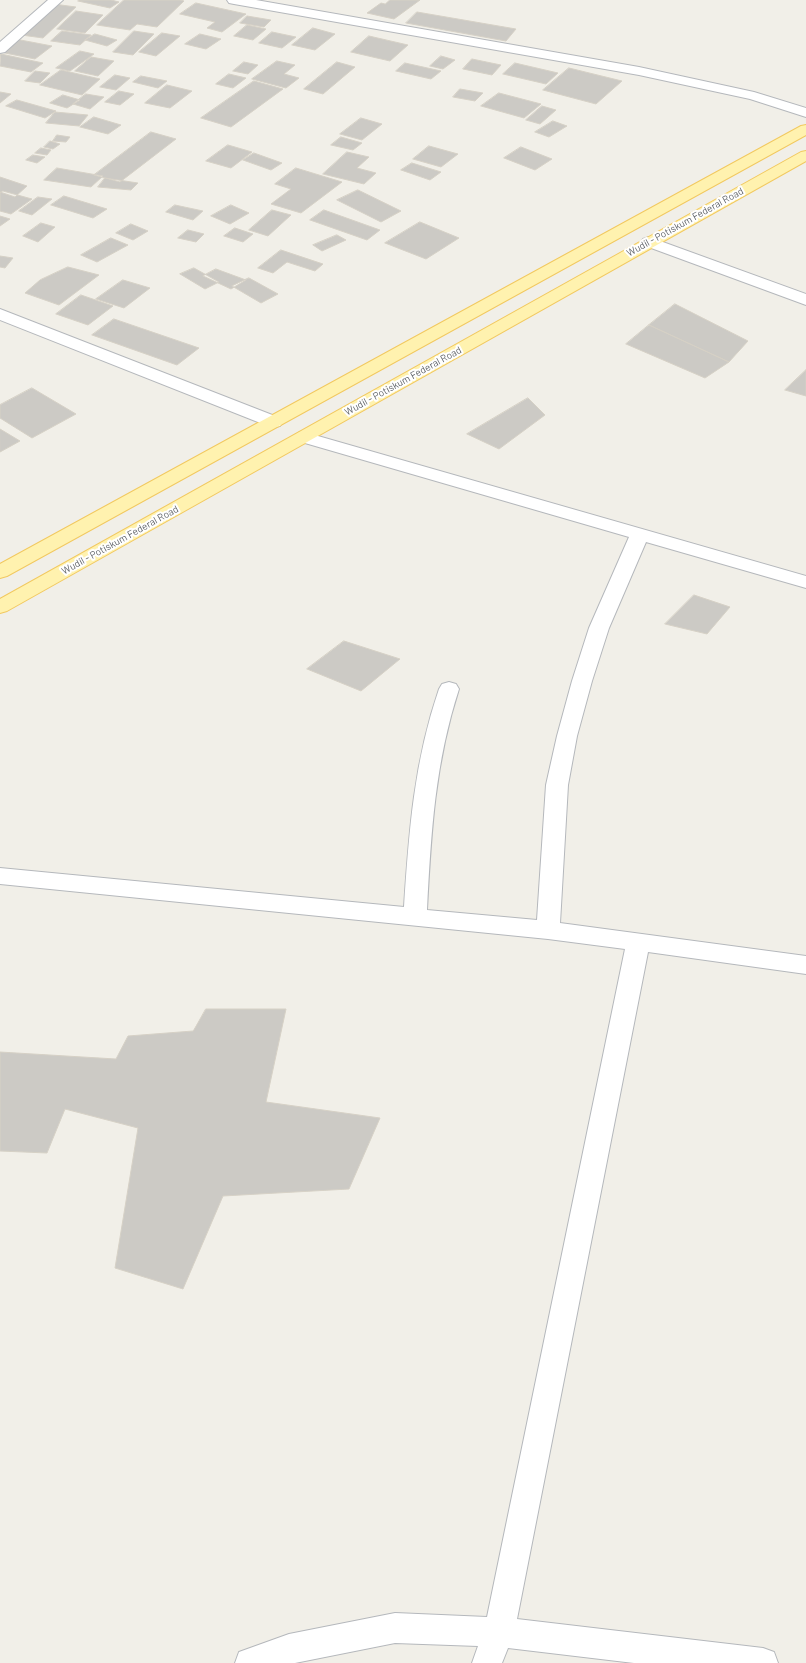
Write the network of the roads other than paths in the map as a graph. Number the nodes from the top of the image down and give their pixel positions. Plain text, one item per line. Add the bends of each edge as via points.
1 (56, 0) edge
2 (234, 0) edge
3 (0, 49) edge
4 (806, 112) edge
5 (806, 128) edge
6 (806, 155) edge
7 (649, 242) junction
8 (806, 300) edge
9 (0, 314) edge
10 (274, 422) junction
11 (304, 437) junction
12 (640, 533) junction
13 (0, 572) edge
14 (806, 582) edge
15 (0, 607) edge
16 (449, 689) dead end
17 (0, 876) edge
18 (415, 917) junction
19 (548, 930) junction
20 (638, 942) junction
21 (806, 965) edge
22 (499, 1632) junction
23 (250, 1663) edge
24 (487, 1663) edge
25 (763, 1663) edge

1 - 3 street
2 - 4 street via 639,71 754,96
5 - 10 main road, Wudil - Potiskum Federal Road
6 - 7 main road, Wudil - Potiskum Federal Road
7 - 8 street
7 - 11 main road, Wudil - Potiskum Federal Road
9 - 10 street
10 - 13 main road, Wudil - Potiskum Federal Road
11 - 12 street
11 - 15 main road, Wudil - Potiskum Federal Road
12 - 14 street
12 - 19 street via 599,628 567,736 557,785
16 - 18 street via 426,771
17 - 18 street
18 - 19 street
19 - 20 street
20 - 21 street
20 - 22 street
22 - 23 street via 394,1628 289,1648
22 - 24 street
22 - 25 street

